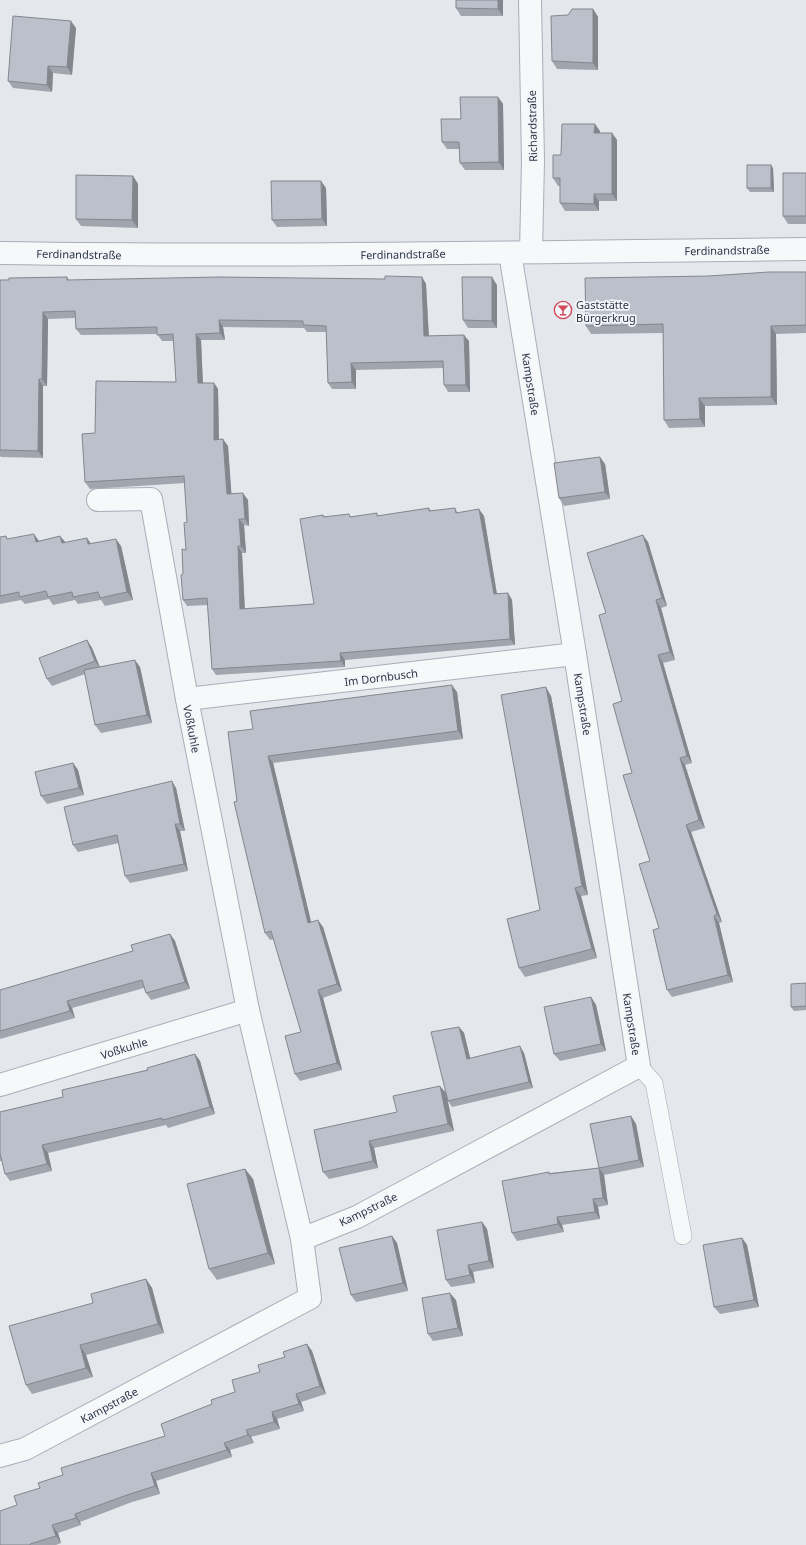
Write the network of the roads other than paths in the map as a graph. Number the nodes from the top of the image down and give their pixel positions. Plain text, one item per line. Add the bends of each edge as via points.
1 (530, 0) edge
2 (806, 250) edge
3 (520, 252) junction
4 (0, 253) edge
5 (98, 500) dead end
6 (575, 654) junction
7 (186, 699) junction
8 (248, 1010) junction
9 (639, 1066) junction
10 (0, 1085) edge
11 (683, 1236) dead end
12 (302, 1239) junction
13 (0, 1456) edge

1 - 3 street, Richardstraße via 533,161
2 - 3 street, Ferdinandstraße
3 - 4 street, Ferdinandstraße via 201,255
3 - 6 street, Kampstraße
5 - 7 street, Voßkuhle via 151,499
6 - 7 street, Im Dornbusch
6 - 9 street, Kampstraße
7 - 8 street, Voßkuhle
8 - 10 street, Voßkuhle
8 - 12 street, Voßkuhle
9 - 11 lane via 654,1083
9 - 12 street, Kampstraße via 357,1217
12 - 13 street, Kampstraße via 310,1298 25,1449

